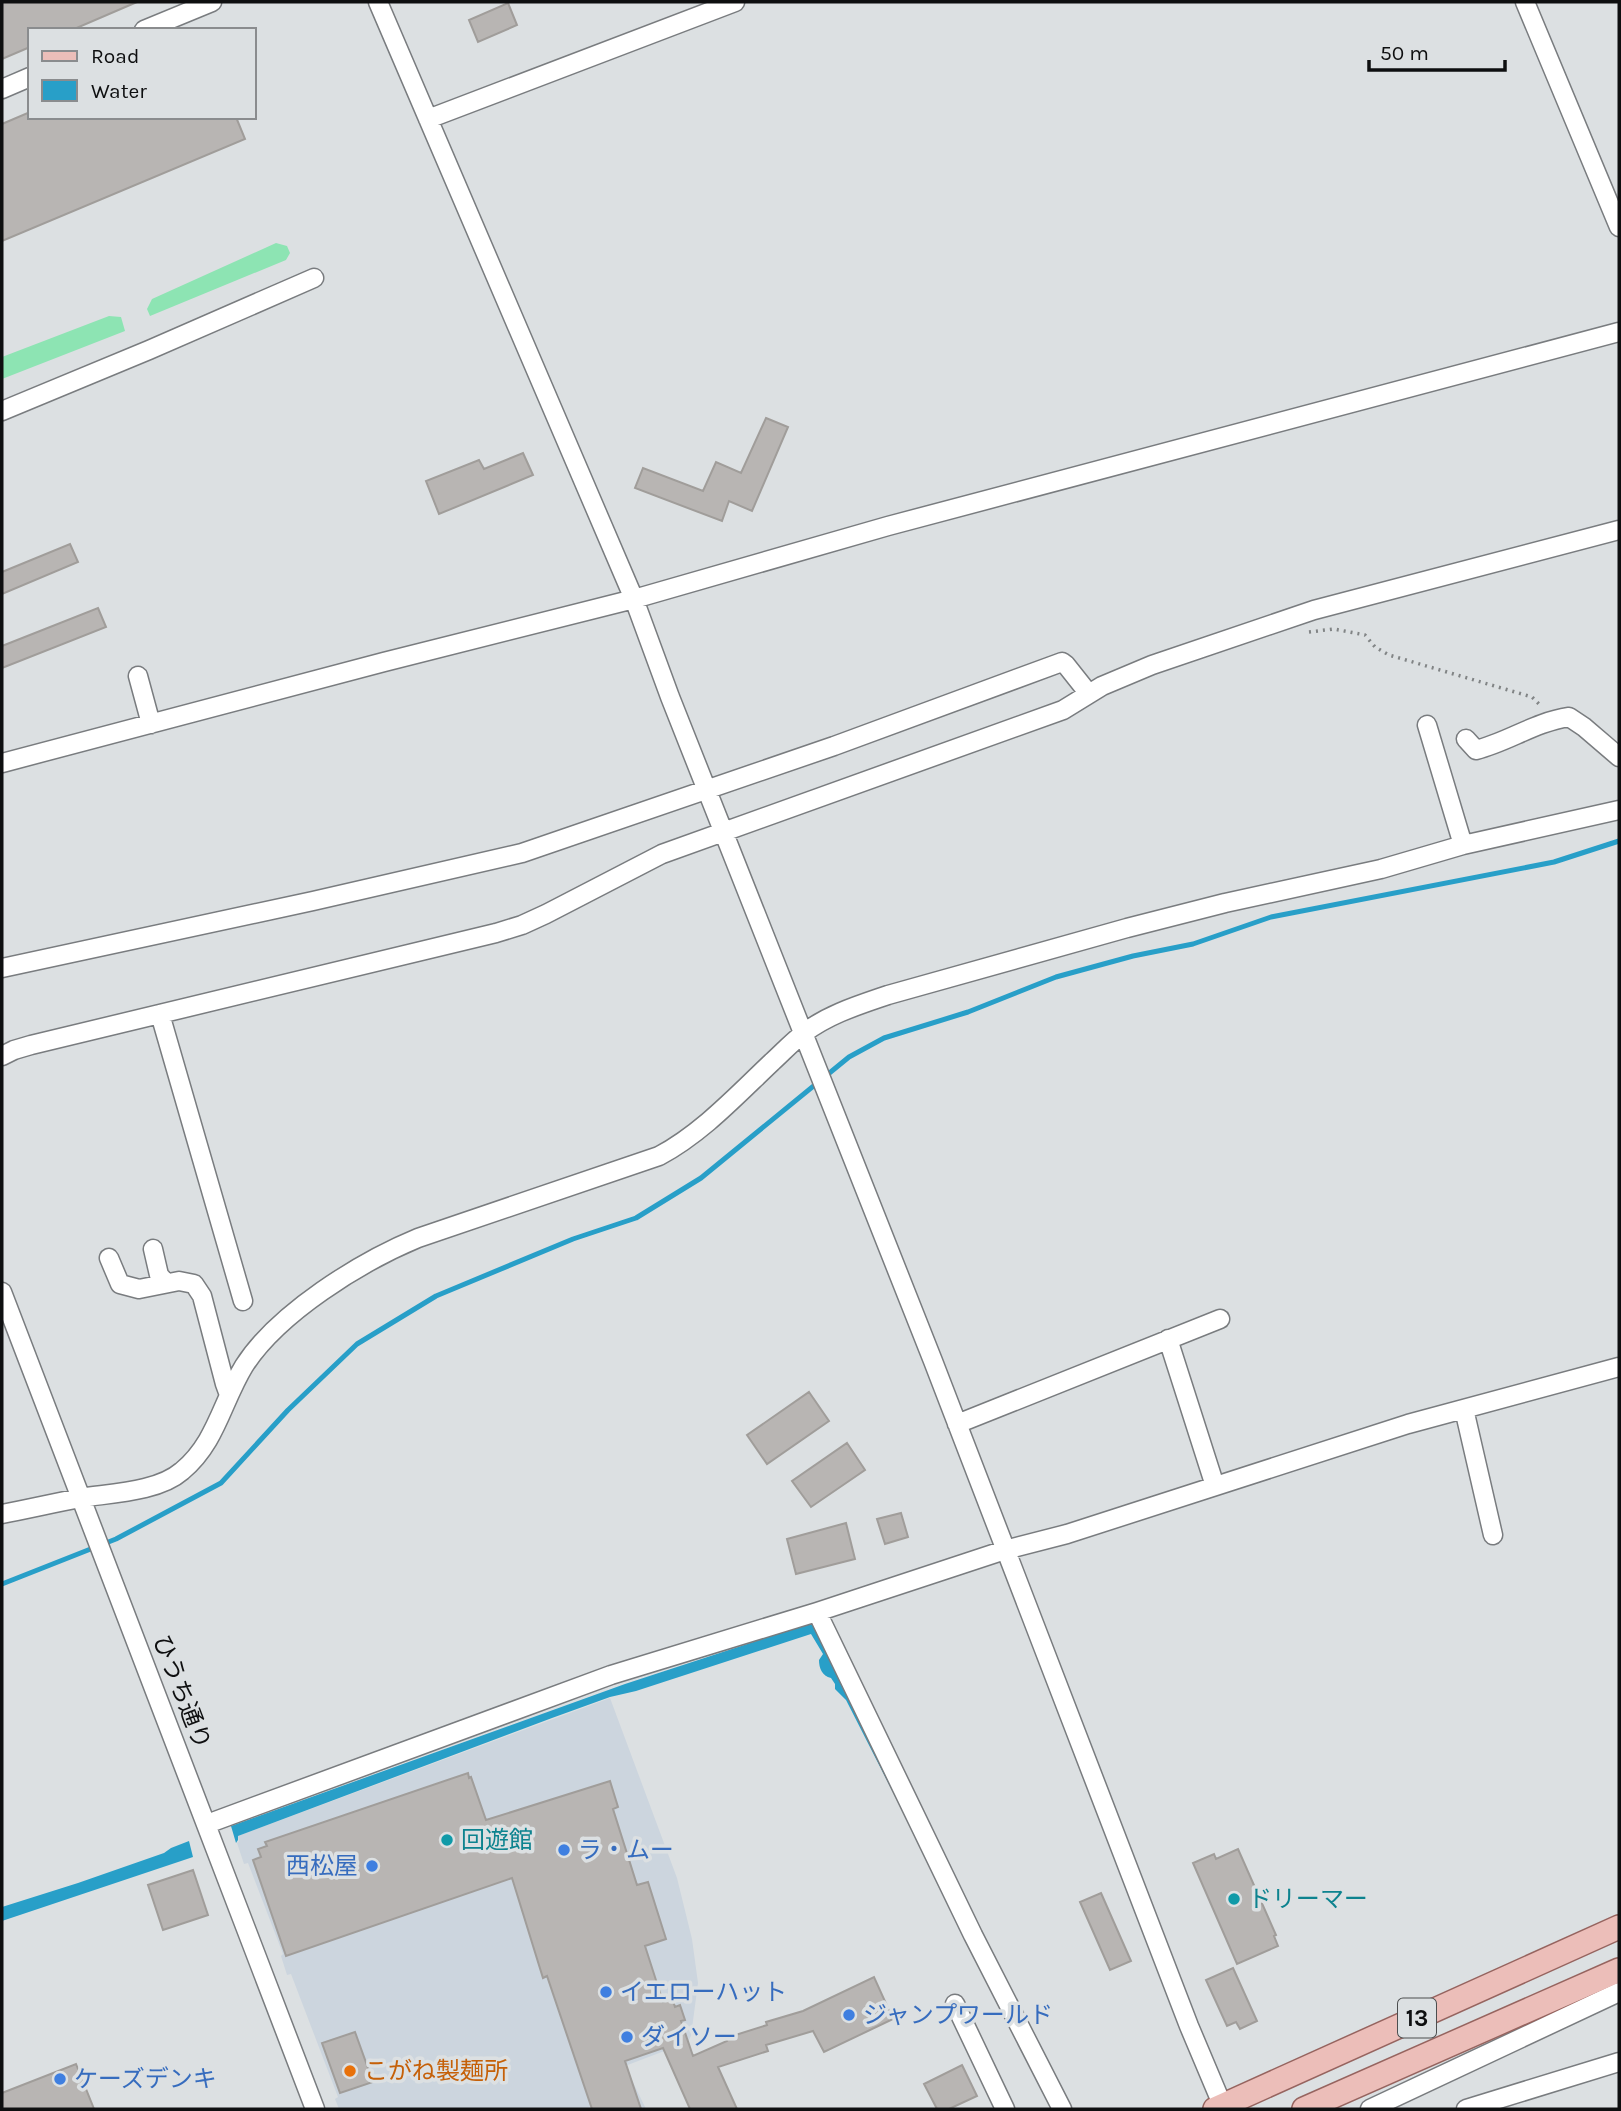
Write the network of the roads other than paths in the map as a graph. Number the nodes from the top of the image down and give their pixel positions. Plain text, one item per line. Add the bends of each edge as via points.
1 (212, 2) edge
2 (378, 2) edge
3 (735, 2) edge
4 (1525, 2) edge
5 (150, 28) edge
6 (28, 78) edge
7 (2, 89) edge
8 (428, 119) junction
9 (1619, 227) edge
10 (314, 278) dead end
11 (1619, 332) edge
12 (2, 411) edge
13 (1619, 530) edge
14 (635, 599) junction
15 (138, 676) dead end
16 (1089, 694) junction
17 (151, 724) junction
18 (1427, 725) dead end
19 (1466, 739) dead end
20 (1619, 757) edge
21 (2, 763) edge
22 (706, 789) junction
23 (1619, 810) edge
24 (723, 831) junction
25 (1463, 845) junction
26 (2, 968) edge
27 (160, 1014) junction
28 (804, 1033) junction
29 (2, 1056) edge
30 (153, 1249) dead end
31 (108, 1258) dead end
32 (166, 1283) junction
33 (2, 1292) edge
34 (243, 1301) dead end
35 (1220, 1319) dead end
36 (1168, 1339) junction
37 (1619, 1367) edge
38 (229, 1395) junction
39 (1464, 1409) junction
40 (957, 1424) junction
41 (1215, 1486) junction
42 (80, 1498) junction
43 (2, 1514) edge
44 (1493, 1535) dead end
45 (1005, 1550) junction
46 (817, 1612) junction
47 (207, 1824) junction
48 (1619, 1927) edge
49 (1619, 1970) edge
50 (1619, 1992) edge
51 (955, 2004) dead end
52 (1619, 2062) edge
53 (1220, 2108) edge
54 (315, 2109) edge
55 (1005, 2109) edge
56 (1062, 2109) edge
57 (1304, 2109) edge
58 (1370, 2109) edge
59 (1466, 2109) edge

1 - 5 street
2 - 8 street
3 - 8 street
4 - 9 street
6 - 7 street
8 - 14 street
10 - 12 street
11 - 14 street
13 - 16 street via 1367,594 1152,665
14 - 17 street
14 - 22 street
15 - 17 street
16 - 22 street via 1062,662
16 - 24 street via 1063,710
17 - 21 street
18 - 25 street
19 - 20 street via 1476,750 1569,718
22 - 24 street
22 - 26 street via 522,853
23 - 25 street
24 - 27 street via 662,853 522,925
24 - 28 street
25 - 28 street via 1381,869 1127,928 888,995 831,1016
27 - 29 street
27 - 34 street
28 - 38 street via 675,1148 418,1238 351,1273 276,1327 244,1366
28 - 40 street
30 - 32 street via 159,1275
31 - 32 street via 121,1284 139,1289
32 - 38 street via 194,1284 202,1296
33 - 42 street, ひうち通り
35 - 36 street
36 - 40 street
36 - 41 street
37 - 39 street
38 - 42 street via 209,1440 182,1471 153,1485
39 - 41 street
39 - 44 street
40 - 45 street
41 - 45 street
42 - 43 street
42 - 47 street, ひうち通り
45 - 46 street
45 - 53 street
46 - 47 street via 611,1675
46 - 56 street
47 - 54 street, ひうち通り
48 - 53 main road, 13
49 - 57 main road, 13
50 - 58 street
51 - 55 street
52 - 59 street

